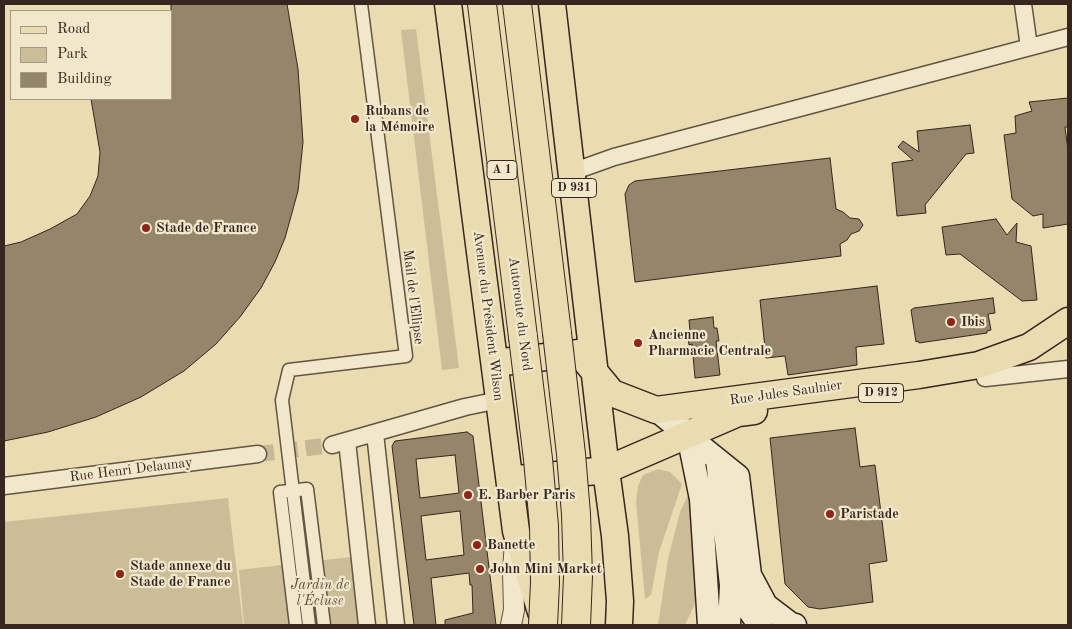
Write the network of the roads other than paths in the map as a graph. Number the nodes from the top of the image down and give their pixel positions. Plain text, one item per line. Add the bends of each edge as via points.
1 (361, 4) edge
2 (448, 4) edge
3 (482, 4) edge
4 (517, 4) edge
5 (552, 4) edge
6 (1023, 4) edge
7 (1068, 37) edge
8 (1029, 47) junction
9 (572, 172) junction
10 (1068, 321) edge
11 (1068, 336) edge
12 (495, 363) junction
13 (1068, 370) edge
14 (595, 372) junction
15 (985, 378) junction
16 (499, 400) junction
17 (684, 407) junction
18 (656, 410) junction
19 (375, 433) junction
20 (688, 436) junction
21 (258, 454) tunnel mouth
22 (717, 459) junction
23 (606, 470) junction
24 (510, 480) junction
25 (4, 486) edge
26 (293, 490) junction
27 (516, 532) junction
28 (731, 585) junction
29 (707, 623) edge
30 (296, 625) edge
31 (309, 625) edge
32 (324, 625) edge
33 (367, 625) edge
34 (396, 625) edge
35 (512, 625) edge
36 (544, 625) edge
37 (576, 625) edge
38 (619, 625) edge
39 (729, 625) edge
40 (761, 625) edge
41 (795, 625) edge

1 - 26 street, Mail de l'Ellipse via 406,356 289,370 282,400
2 - 12 main road, Avenue du Président Wilson
3 - 36 highway, Autoroute du Nord / A 1, bridge via 539,468 544,526
4 - 37 highway, A 1, bridge via 571,454 578,576
5 - 9 main road, D 931
6 - 8 street
7 - 8 street
8 - 9 street via 614,157
9 - 14 main road, D 931
10 - 17 main road, Rue Jules Saulnier / D 912 via 1029,346 979,365
11 - 15 main road, Rue Jules Saulnier / D 912 via 1040,355
12 - 14 main road, D 912 via 579,353
12 - 16 main road, Avenue du Président Wilson
13 - 15 street
14 - 18 main road, Rue Jules Saulnier / D 912 via 612,393
14 - 23 main road
15 - 20 main road, Rue Jules Saulnier / D 912 via 738,413
16 - 19 street
16 - 24 main road, Avenue du Président Wilson
17 - 18 main road, Rue Jules Saulnier / D 912
17 - 20 main road
18 - 20 main road
19 - 33 street via 340,443
19 - 34 street
20 - 22 main road
20 - 23 main road, Rue Jules Saulnier / D 912
20 - 29 main road via 701,498
21 - 25 street, Rue Henri Delaunay
22 - 28 main road
22 - 41 main road via 738,476 750,575 766,605
23 - 24 main road, D 912
23 - 38 main road via 615,536
24 - 27 main road, Avenue du Président Wilson
26 - 30 street via 280,492
26 - 31 street
26 - 32 street via 307,489
27 - 35 street
27 - 36 main road, Avenue du Président Wilson
28 - 39 main road
28 - 40 main road

